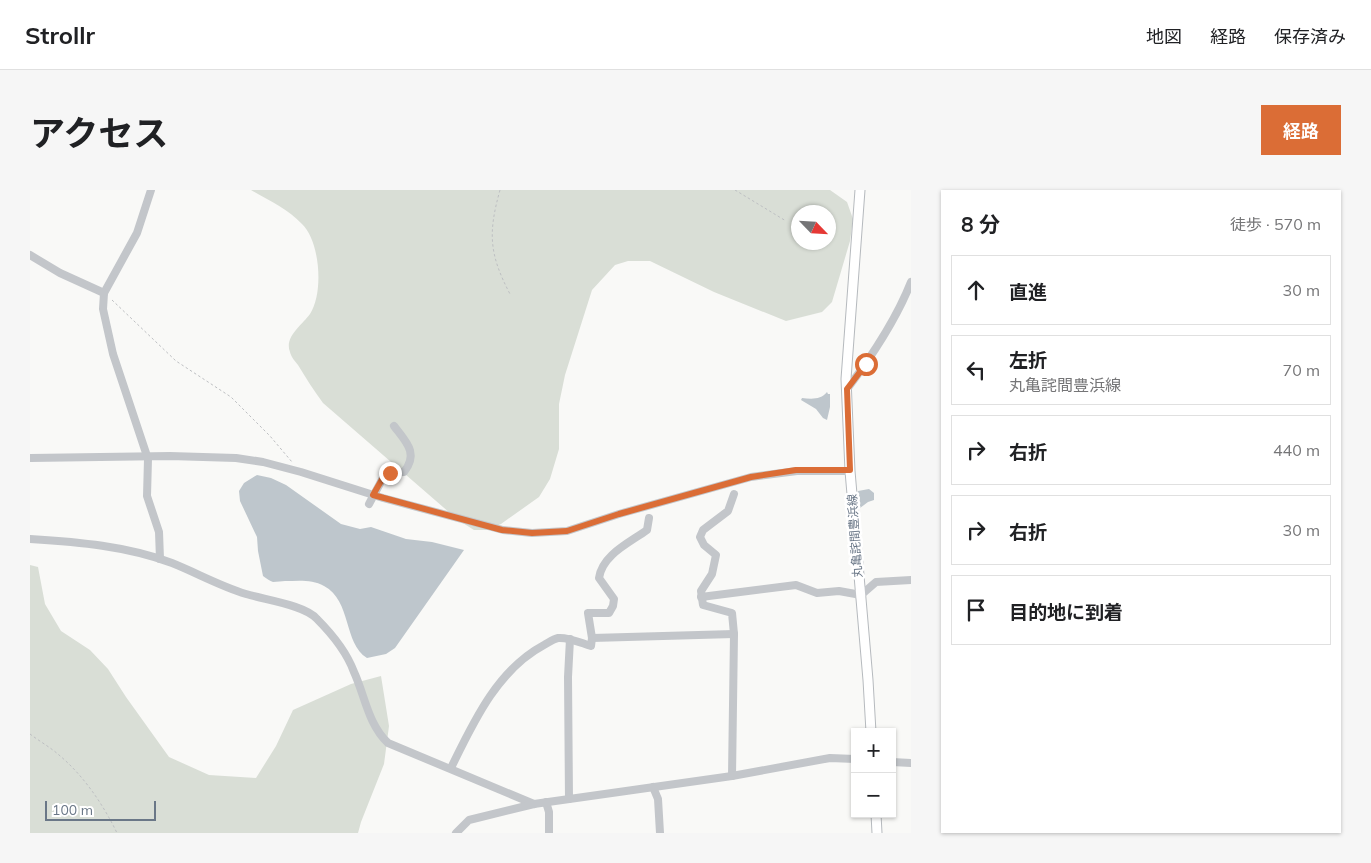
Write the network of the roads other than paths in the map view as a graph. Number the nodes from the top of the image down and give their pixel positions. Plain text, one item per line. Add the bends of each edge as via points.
1 (151, 190) edge
2 (860, 190) edge
3 (30, 255) edge
4 (911, 282) edge
5 (104, 293) junction
6 (847, 389) junction
7 (394, 426) dead end
8 (147, 456) junction
9 (30, 458) edge
10 (850, 470) junction
11 (734, 494) dead end
12 (373, 495) junction
13 (369, 504) dead end
14 (649, 518) dead end
15 (30, 539) edge
16 (160, 559) junction
17 (911, 580) edge
18 (860, 595) junction
19 (701, 598) junction
20 (734, 634) junction
21 (592, 638) junction
22 (570, 640) junction
23 (871, 728) edge
24 (851, 759) edge
25 (896, 762) edge
26 (911, 763) edge
27 (451, 768) junction
28 (732, 776) junction
29 (653, 787) junction
30 (569, 800) junction
31 (546, 802) junction
32 (534, 804) junction
33 (876, 818) edge
34 (456, 833) edge
35 (550, 833) edge
36 (660, 833) edge
37 (877, 833) edge

1 - 5 street via 137,233
2 - 6 main road, 丸亀詫間豊浜線
3 - 5 street
4 - 6 street via 904,301
5 - 8 street via 104,310 114,354
6 - 10 main road, 丸亀詫間豊浜線
7 - 12 street via 409,446 412,459 404,472 384,476
8 - 9 street
8 - 12 street via 236,458 263,462
8 - 16 street via 147,496 160,532
10 - 12 street via 796,470 751,477 567,531 532,533 502,530
10 - 18 main road, 丸亀詫間豊浜線
11 - 19 street via 728,511 703,530 700,537 716,555 712,574 701,590
12 - 13 street
14 - 21 street via 646,530 608,558 600,568 599,578 614,599 609,613 588,613
15 - 16 street via 121,549
16 - 27 street via 235,591 304,610 316,617 353,669 370,720 379,735 388,743
17 - 18 street via 876,582
18 - 19 street via 839,591 817,593 796,585
18 - 23 main road, 丸亀詫間豊浜線
19 - 20 street via 703,605 732,613
20 - 21 street
20 - 28 street
21 - 22 street via 591,646
22 - 27 street via 556,638 533,651 506,676 475,718
22 - 30 street
24 - 28 street via 830,758
25 - 26 street
27 - 32 street
28 - 29 street
29 - 30 street
29 - 36 street via 658,799
30 - 31 street
31 - 32 street
31 - 35 street
32 - 34 street via 468,820
33 - 37 main road

